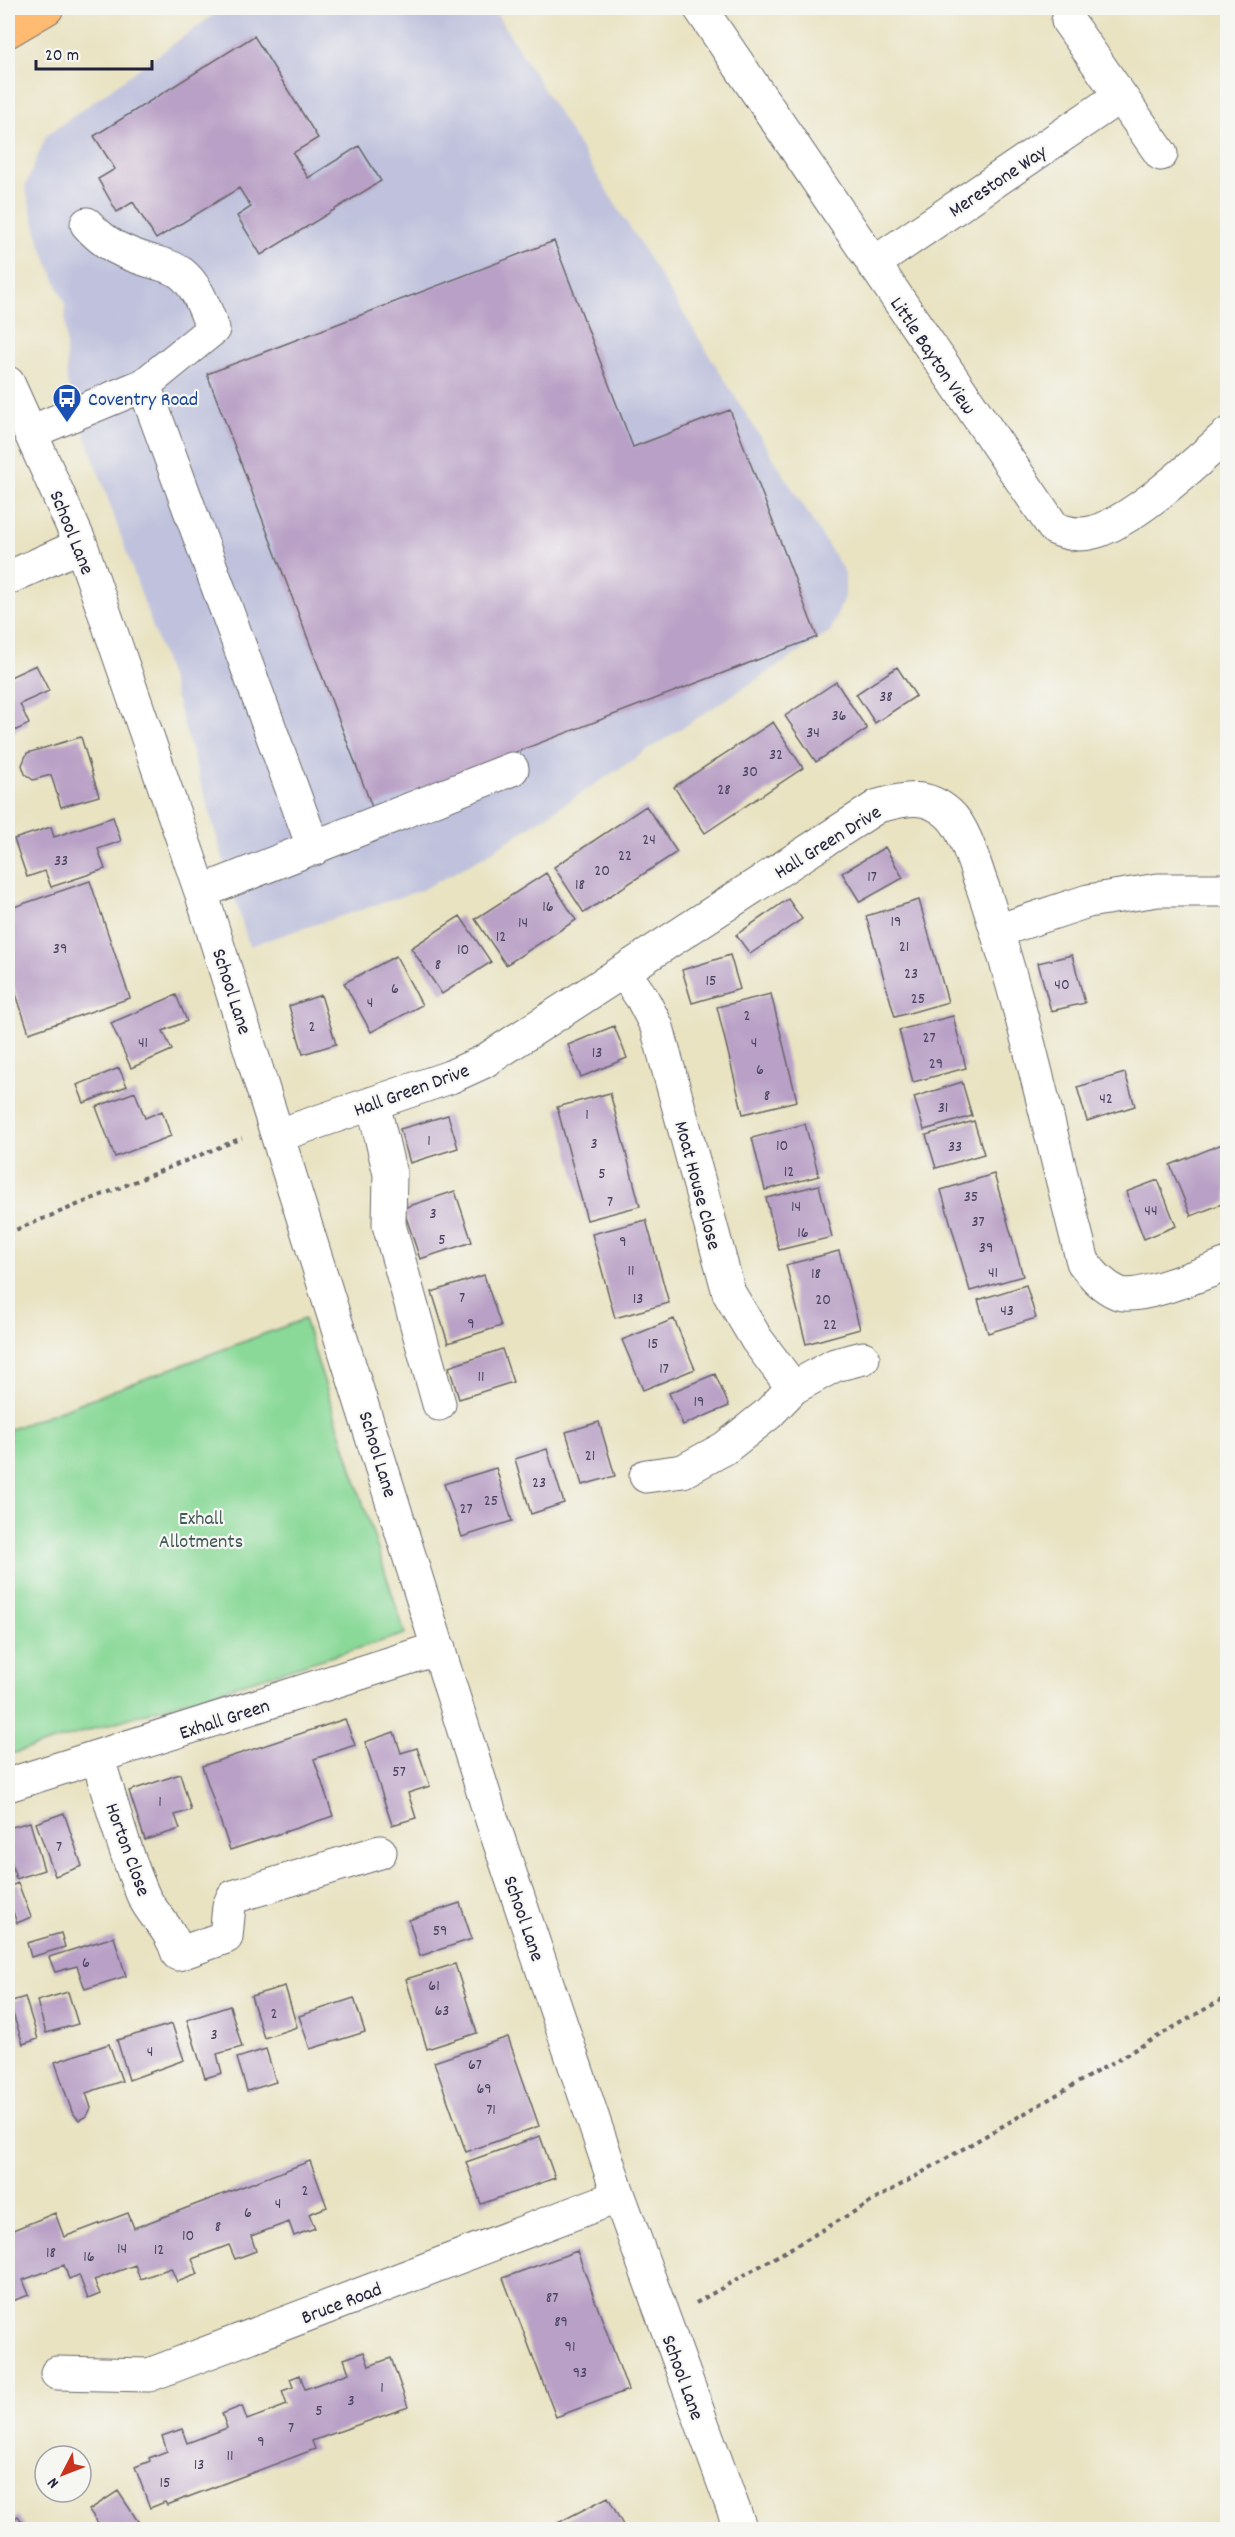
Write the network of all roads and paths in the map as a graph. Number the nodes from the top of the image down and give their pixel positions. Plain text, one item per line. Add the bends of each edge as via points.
1 (47, 8) edge
2 (700, 8) edge
3 (1068, 21) dead end
4 (8, 31) edge
5 (1120, 96) junction
6 (1161, 153) dead end
7 (87, 224) dead end
8 (873, 264) junction
9 (8, 383) edge
10 (144, 385) junction
11 (31, 432) junction
12 (1227, 434) edge
13 (81, 545) junction
14 (8, 578) edge
15 (512, 769) dead end
16 (314, 849) junction
17 (1227, 890) edge
18 (201, 892) junction
19 (997, 931) junction
20 (624, 972) junction
21 (373, 1103) junction
22 (278, 1130) junction
23 (8, 1233) edge
24 (1227, 1264) edge
25 (863, 1358) dead end
26 (793, 1388) junction
27 (439, 1404) dead end
28 (646, 1476) dead end
29 (439, 1648) junction
30 (98, 1759) junction
31 (8, 1785) edge
32 (380, 1852) dead end
33 (1227, 1996) edge
34 (619, 2196) junction
35 (664, 2321) junction
36 (57, 2373) dead end
37 (741, 2529) edge

1 - 4 main road
2 - 8 street, Little Bayton View
3 - 5 street
5 - 6 street
5 - 8 street, Merestone Way
7 - 10 street via 116,249 181,273 199,296 213,329
8 - 12 street, Little Bayton View via 1054,528 1066,534 1095,532 1120,520 1172,483
9 - 11 street, School Lane
10 - 11 street
10 - 16 street
11 - 13 street, School Lane
13 - 14 street
13 - 18 street, School Lane
15 - 16 street
16 - 18 street
17 - 19 street via 1158,890 1088,901
18 - 22 street, School Lane
19 - 20 street, Hall Green Drive via 970,850 952,816 933,801 910,797 878,806
19 - 24 street, Hall Green Drive via 1083,1262 1097,1281 1120,1294 1159,1289
20 - 21 street, Hall Green Drive via 483,1062
20 - 26 street, Moat House Close via 657,1027 729,1293 757,1340
21 - 22 street, Hall Green Drive
21 - 27 street via 390,1174 389,1225
22 - 23 path
22 - 29 street, School Lane
25 - 26 street via 835,1365
26 - 28 street via 726,1448 683,1471
29 - 30 street, Exhall Green
29 - 34 street, School Lane via 492,1820
30 - 31 street, Exhall Green
30 - 32 street, Horton Close via 144,1898 172,1934 178,1954 226,1937 233,1897
33 - 35 path
34 - 35 street, School Lane
34 - 36 street, Bruce Road via 149,2375
35 - 37 street, School Lane

